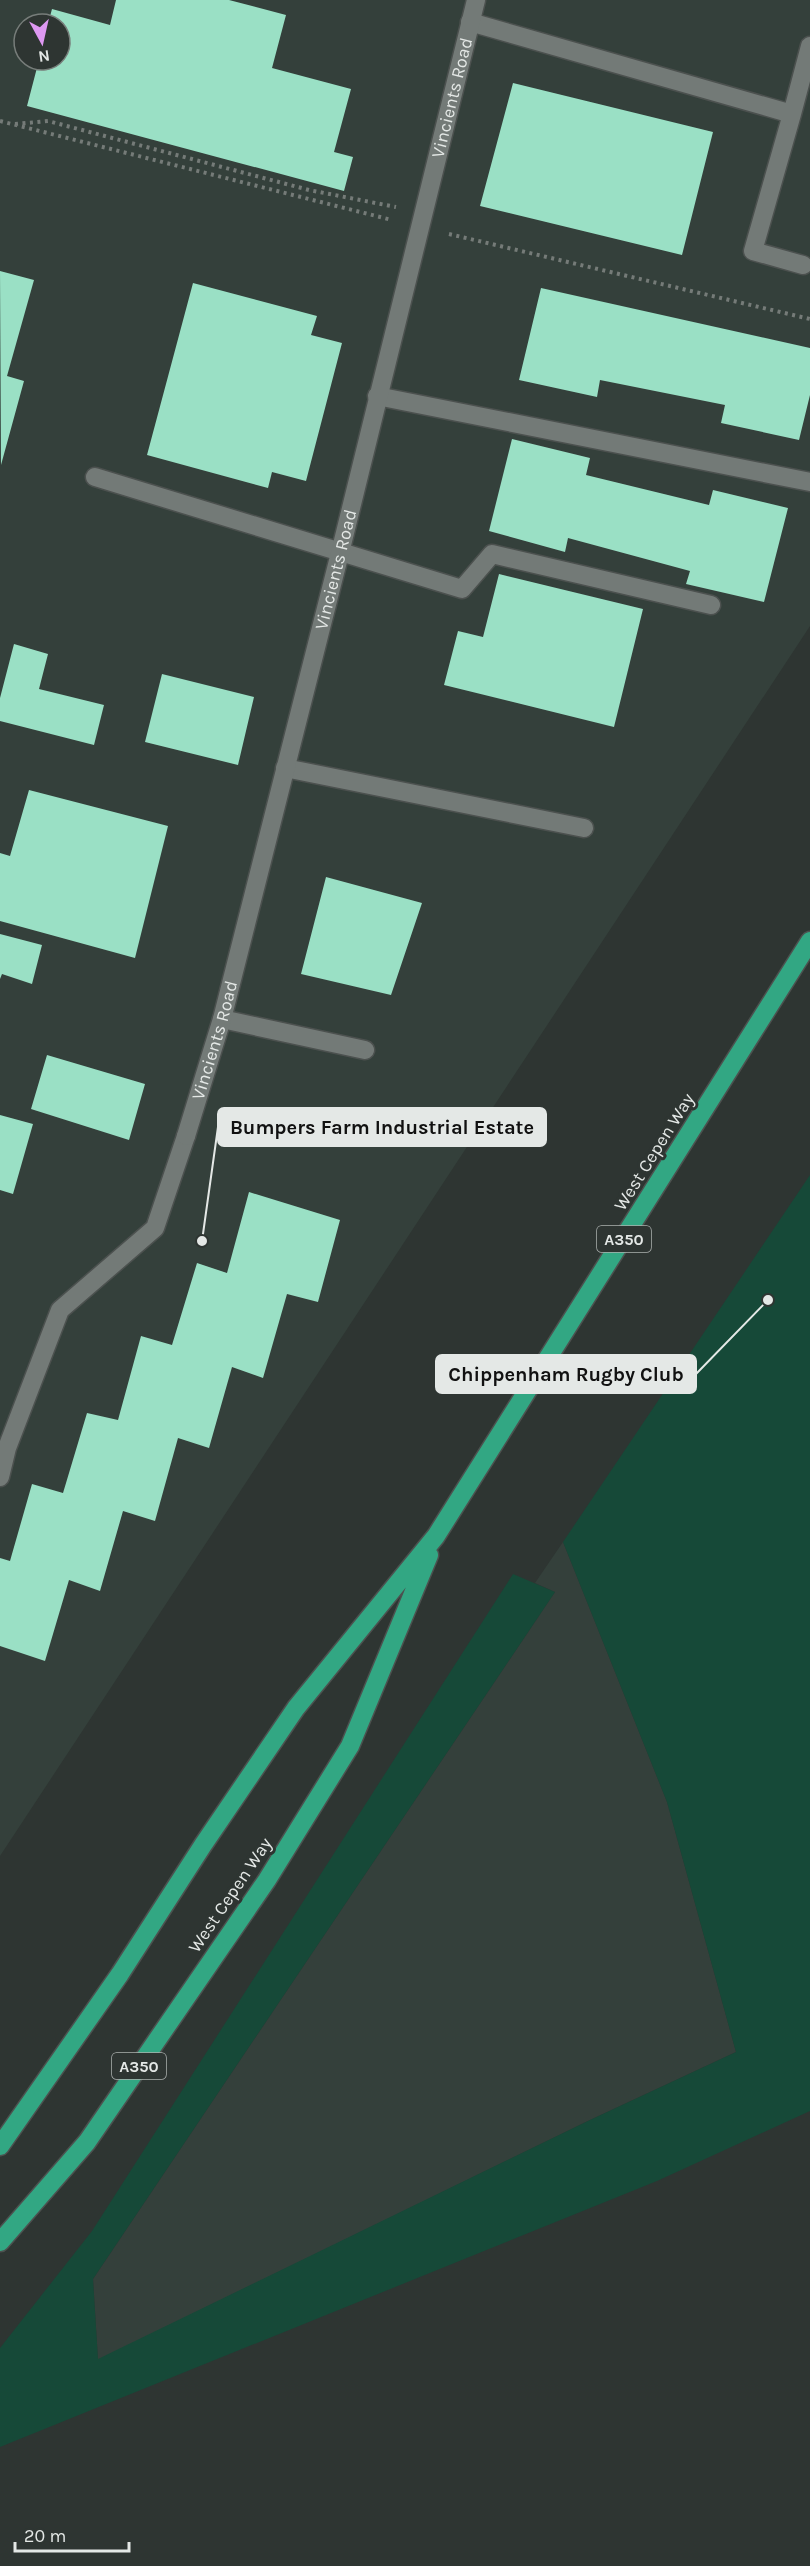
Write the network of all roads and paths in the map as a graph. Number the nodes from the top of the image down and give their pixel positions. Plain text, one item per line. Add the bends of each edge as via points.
1 (476, 0) edge
2 (470, 22) junction
3 (810, 46) edge
4 (792, 114) junction
5 (0, 121) edge
6 (12, 124) junction
7 (422, 220) junction
8 (803, 265) dead end
9 (810, 319) edge
10 (377, 396) junction
11 (95, 477) dead end
12 (810, 482) edge
13 (340, 553) junction
14 (711, 604) dead end
15 (285, 768) junction
16 (584, 828) dead end
17 (810, 941) edge
18 (222, 1019) junction
19 (365, 1050) dead end
20 (0, 1477) edge
21 (436, 1536) junction
22 (0, 2146) edge
23 (0, 2242) edge

1 - 2 street, Vincients Road
2 - 4 street
2 - 7 street, Vincients Road
3 - 4 street
4 - 8 street via 753,251
5 - 6 path
6 - 7 path
6 - 7 path via 48,121
7 - 9 path
7 - 10 street, Vincients Road
10 - 12 street
10 - 13 street, Vincients Road
11 - 13 street
13 - 14 street via 462,589 492,554
13 - 15 street, Vincients Road
15 - 16 street
15 - 18 street, Vincients Road
17 - 21 highway, West Cepen Way / A350
18 - 19 street
18 - 20 street, Vincients Road via 155,1228 60,1310 7,1448
21 - 22 highway, West Cepen Way / A350 via 296,1708
21 - 23 highway, West Cepen Way / A350 via 350,1746 267,1880 87,2142

